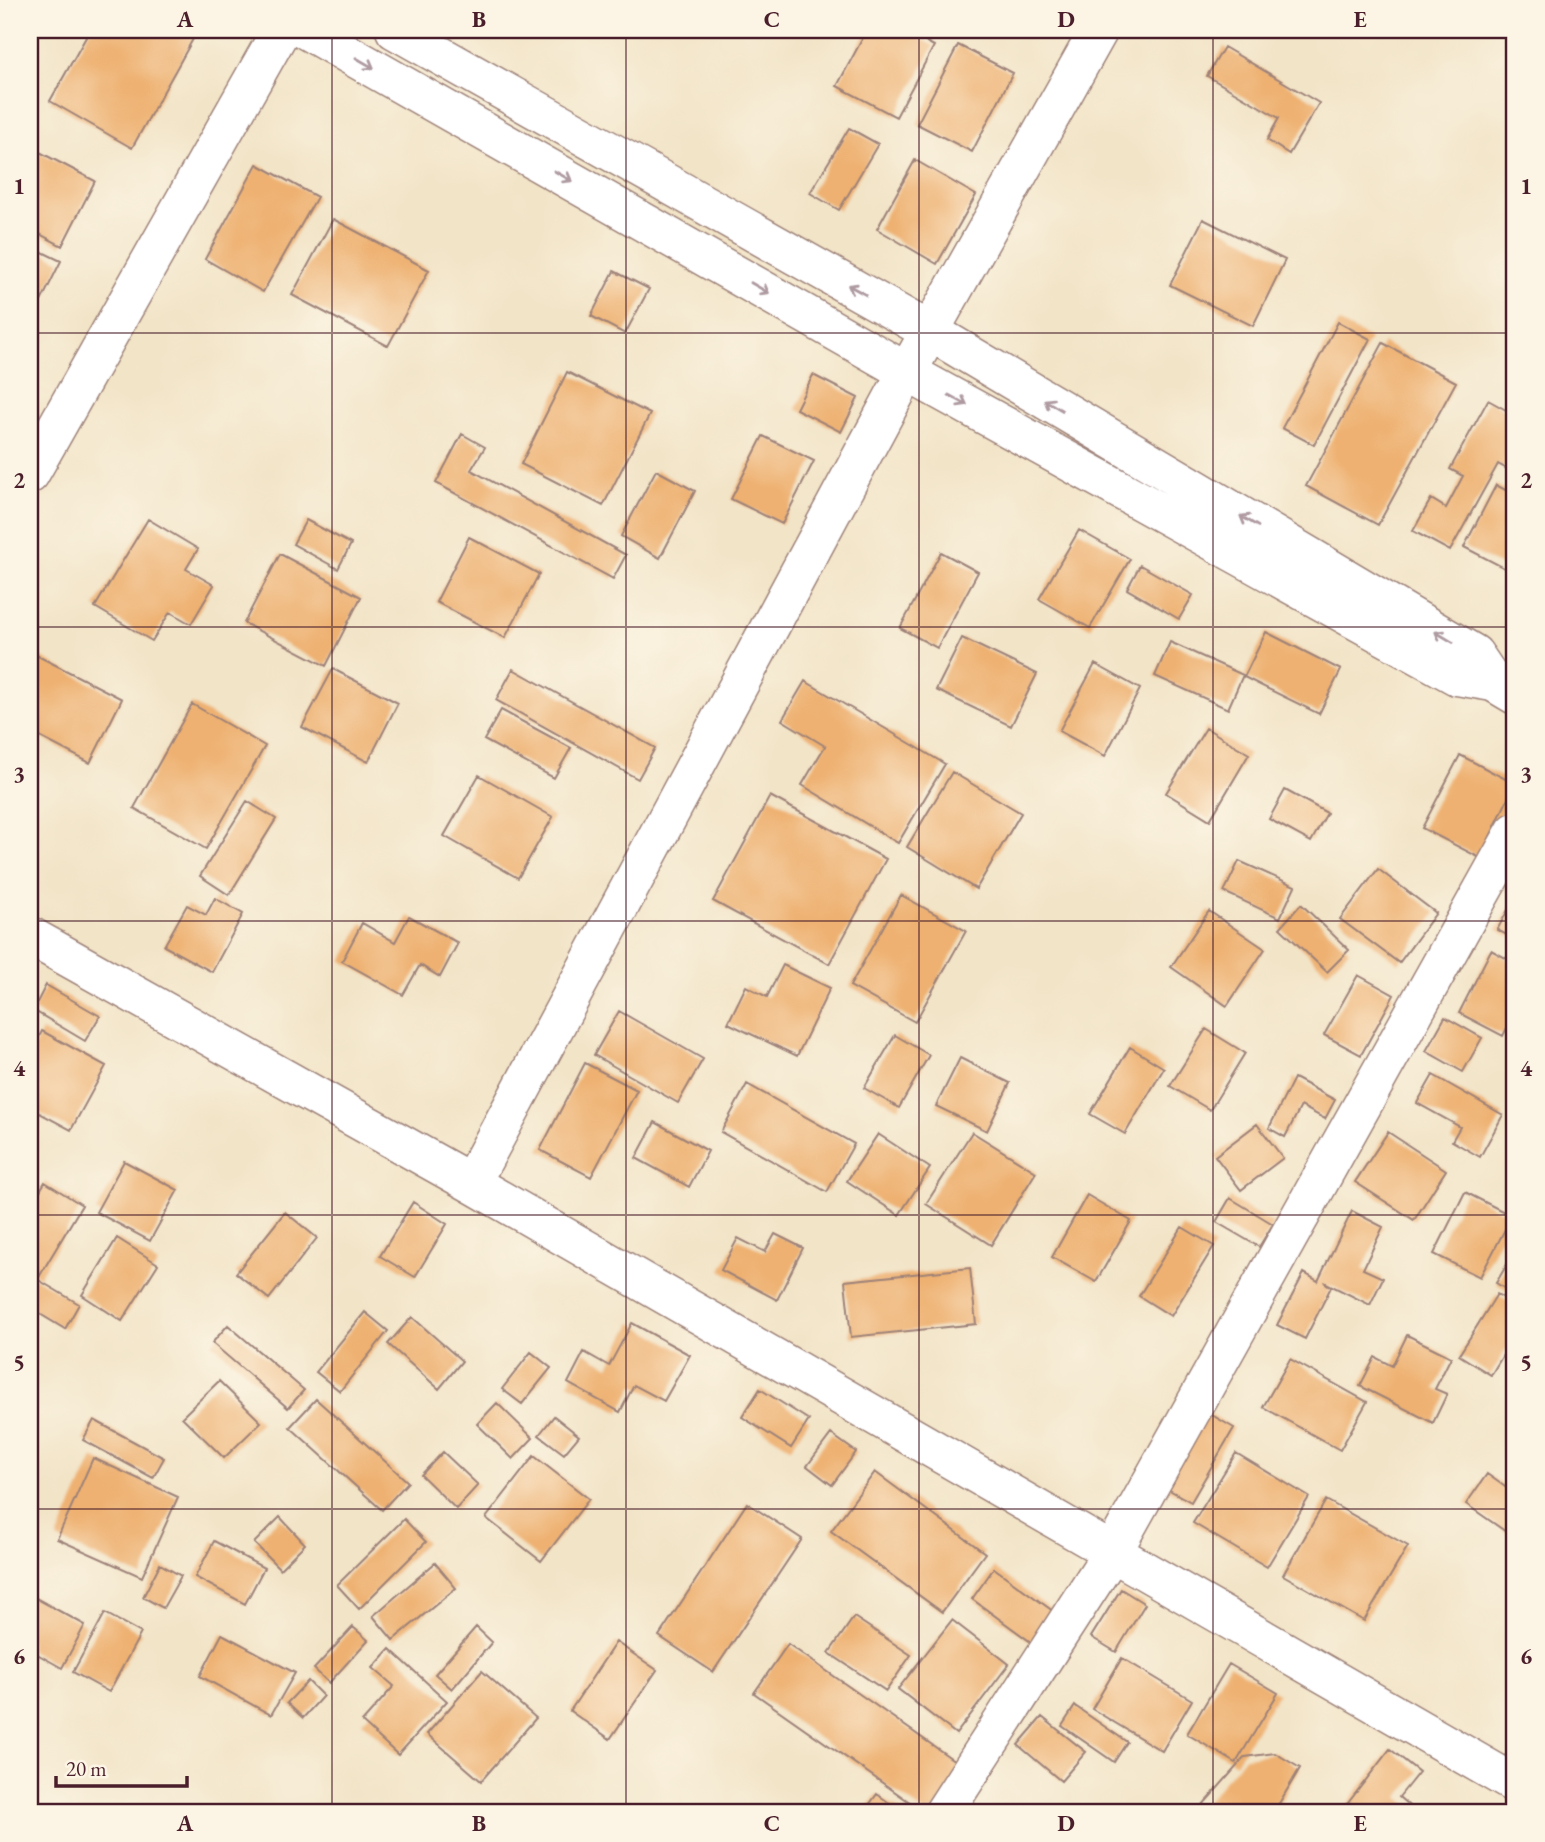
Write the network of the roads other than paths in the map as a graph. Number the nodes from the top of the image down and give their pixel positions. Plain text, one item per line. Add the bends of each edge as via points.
1 (281, 30) edge
2 (306, 30) edge
3 (396, 30) edge
4 (1098, 30) edge
5 (931, 332) junction
6 (907, 372) junction
7 (30, 474) edge
8 (1504, 689) edge
9 (1515, 832) edge
10 (30, 936) edge
11 (471, 1183) junction
12 (1113, 1551) junction
13 (1515, 1784) edge
14 (944, 1812) edge

1 - 7 street
2 -> 6 street
5 -> 3 street
4 - 5 street
5 - 6 street
8 -> 5 street via 1474,654
6 -> 8 street via 1457,676
6 - 11 street
9 - 12 street
10 - 11 street
11 - 12 street
12 - 13 street
12 - 14 street

